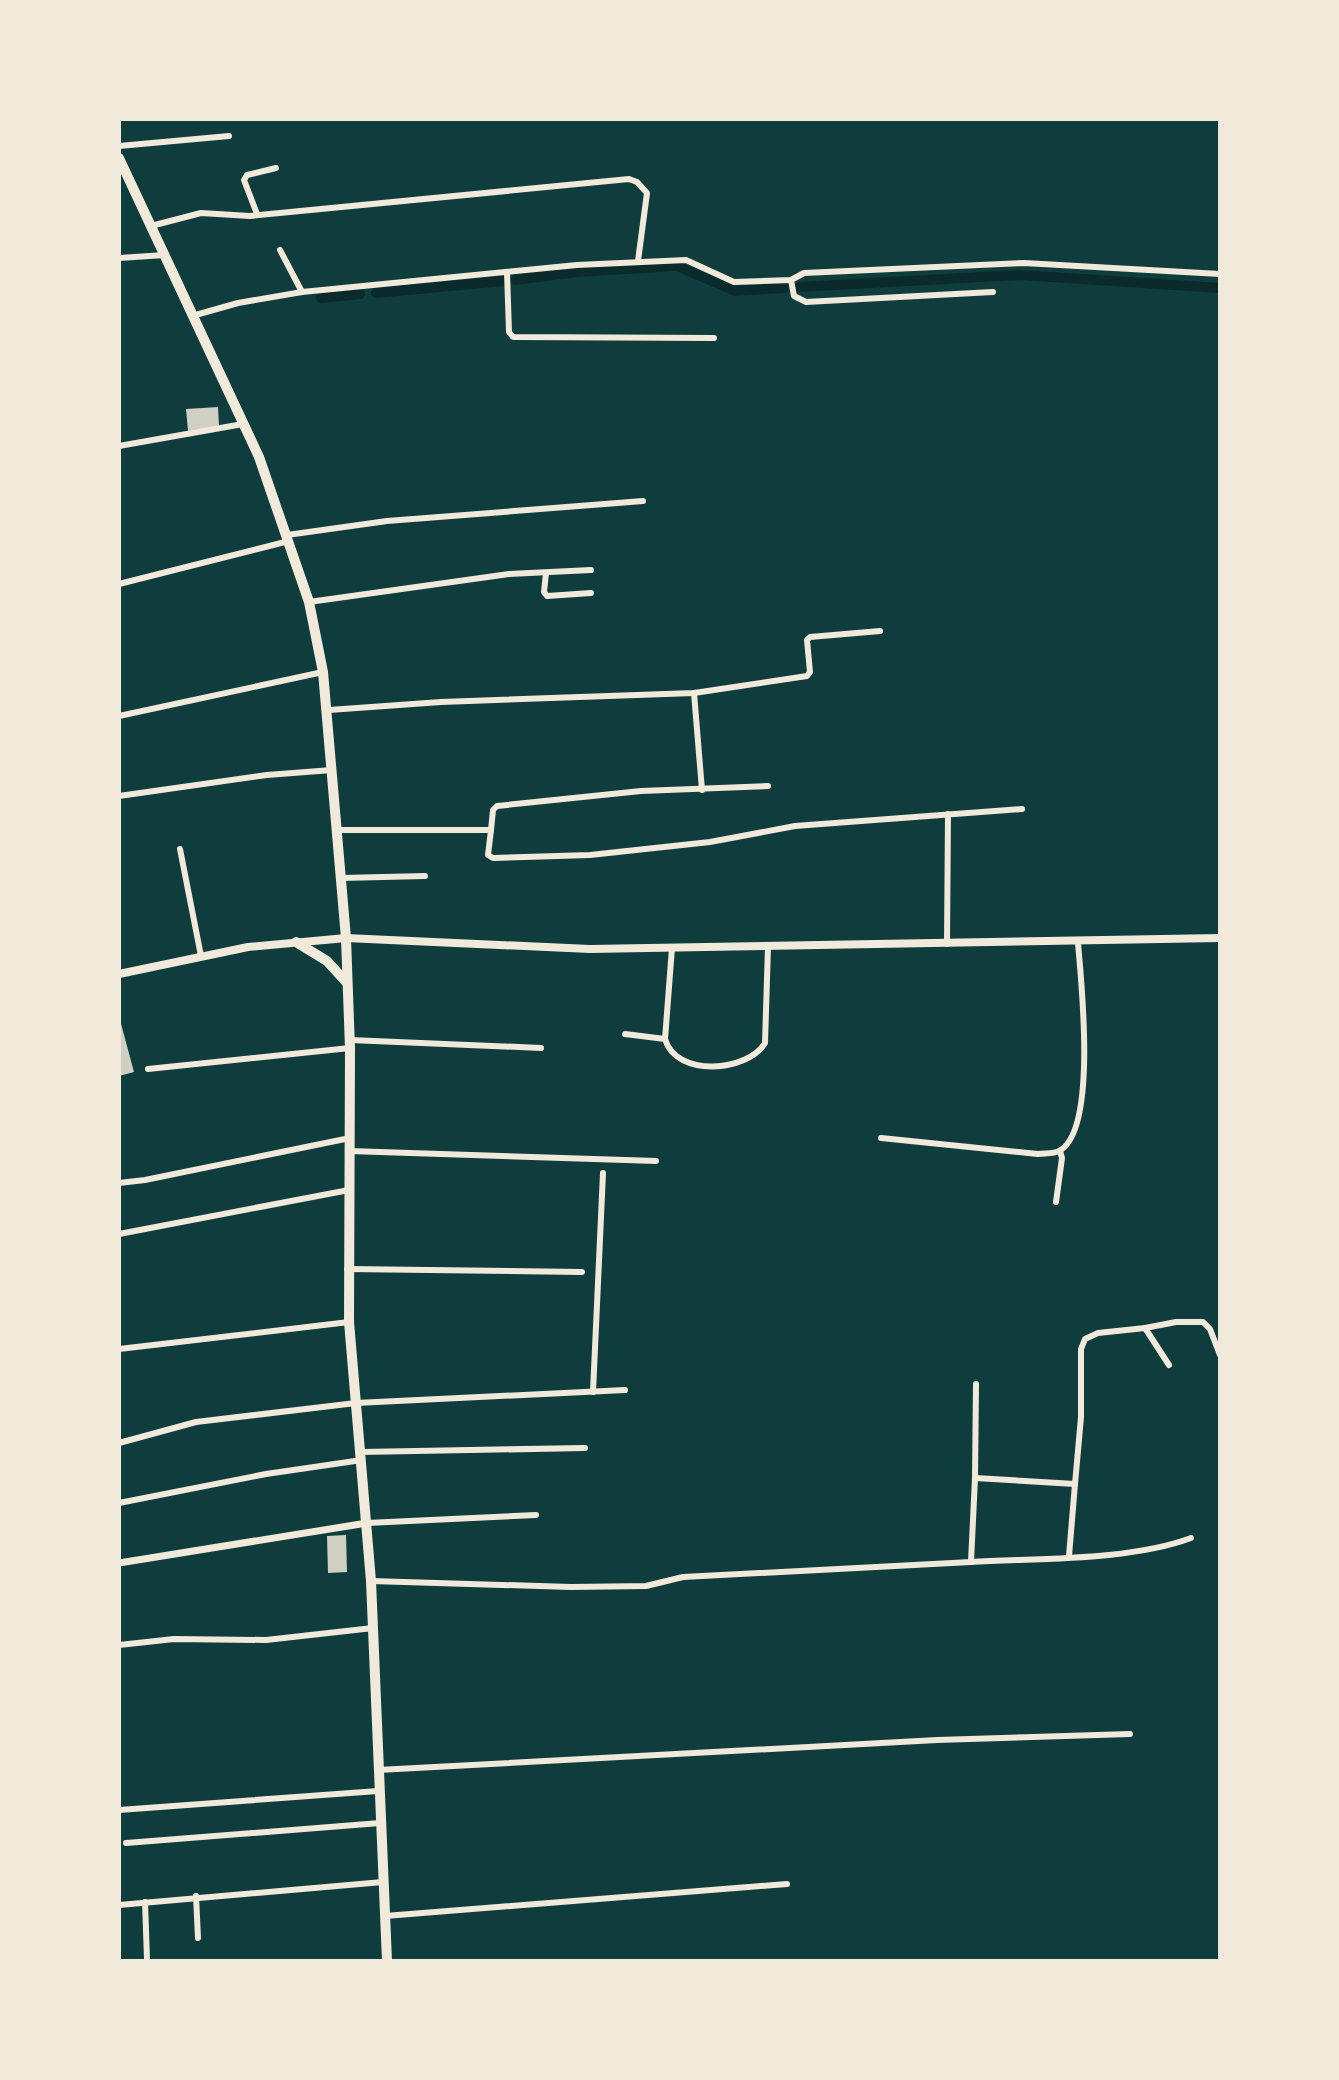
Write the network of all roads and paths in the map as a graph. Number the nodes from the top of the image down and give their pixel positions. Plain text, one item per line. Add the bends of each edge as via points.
1 (229, 136) dead end
2 (119, 146) edge
3 (119, 158) edge
4 (276, 167) dead end
5 (257, 214) junction
6 (152, 226) junction
7 (280, 250) dead end
8 (165, 255) junction
9 (119, 258) edge
10 (638, 261) junction
11 (507, 272) junction
12 (1220, 274) edge
13 (791, 280) junction
14 (302, 292) junction
15 (993, 292) dead end
16 (192, 316) junction
17 (714, 338) dead end
18 (243, 424) junction
19 (119, 446) edge
20 (643, 501) dead end
21 (288, 538) junction
22 (591, 570) dead end
23 (545, 573) junction
24 (119, 584) edge
25 (591, 593) dead end
26 (309, 602) junction
27 (880, 631) dead end
28 (323, 672) junction
29 (694, 692) junction
30 (329, 710) junction
31 (119, 716) edge
32 (332, 770) junction
33 (768, 786) dead end
34 (702, 790) junction
35 (119, 796) edge
36 (1022, 809) dead end
37 (948, 814) junction
38 (336, 830) junction
39 (491, 830) junction
40 (180, 849) dead end
41 (425, 876) dead end
42 (341, 878) junction
43 (346, 938) junction
44 (1220, 938) edge
45 (296, 942) junction
46 (1078, 943) junction
47 (947, 944) junction
48 (768, 947) junction
49 (672, 948) junction
50 (201, 956) junction
51 (119, 974) edge
52 (348, 983) junction
53 (625, 1034) dead end
54 (665, 1039) junction
55 (350, 1044) junction
56 (541, 1048) dead end
57 (148, 1069) dead end
58 (350, 1138) junction
59 (881, 1138) dead end
60 (349, 1151) junction
61 (1060, 1151) junction
62 (656, 1161) dead end
63 (603, 1173) dead end
64 (119, 1183) edge
65 (348, 1190) junction
66 (1056, 1202) dead end
67 (119, 1234) edge
68 (348, 1269) junction
69 (582, 1272) dead end
70 (349, 1322) junction
71 (1145, 1328) junction
72 (119, 1349) edge
73 (1220, 1355) edge
74 (1169, 1365) dead end
75 (975, 1384) dead end
76 (625, 1390) dead end
77 (593, 1392) junction
78 (356, 1403) junction
79 (119, 1443) edge
80 (585, 1448) dead end
81 (362, 1456) junction
82 (975, 1478) junction
83 (1075, 1484) junction
84 (119, 1503) edge
85 (536, 1515) dead end
86 (367, 1523) junction
87 (1191, 1538) dead end
88 (1069, 1556) junction
89 (971, 1562) junction
90 (119, 1563) edge
91 (371, 1581) junction
92 (373, 1628) junction
93 (119, 1645) edge
94 (1130, 1734) dead end
95 (378, 1770) junction
96 (379, 1791) junction
97 (119, 1810) edge
98 (380, 1823) junction
99 (126, 1843) dead end
100 (383, 1882) junction
101 (787, 1884) dead end
102 (197, 1896) junction
103 (145, 1902) junction
104 (119, 1905) edge
105 (385, 1916) junction
106 (198, 1938) dead end
107 (147, 1959) dead end
108 (387, 1961) edge

1 - 2 street
3 - 6 main road
4 - 5 street via 247,175 244,180
5 - 6 street via 201,212
5 - 10 street via 629,179 647,193
6 - 8 main road
7 - 14 street
8 - 9 street
8 - 16 main road
10 - 11 street
10 - 13 street via 686,260 734,282
11 - 14 street
11 - 17 street via 509,332 513,337
12 - 13 street via 1024,263 804,273
13 - 15 street via 794,296 806,302
14 - 16 street
16 - 18 main road
18 - 19 street
18 - 21 main road
20 - 21 street via 387,521
21 - 24 street
21 - 26 main road
22 - 23 street
23 - 25 street via 547,596
23 - 26 street
26 - 28 main road
27 - 29 street via 810,636 807,676
28 - 30 main road
28 - 31 street
29 - 30 street
29 - 34 street
30 - 32 main road
32 - 35 street
32 - 38 main road
33 - 34 street
34 - 39 street via 641,791 496,806
36 - 37 street
37 - 39 street via 795,826 710,842 590,855 493,859 488,855
37 - 47 street
38 - 39 street
38 - 42 main road
40 - 50 street
41 - 42 street
42 - 43 main road
43 - 45 main road
43 - 49 main road via 590,949
43 - 52 main road
44 - 46 main road
45 - 50 main road
45 - 52 main road via 327,961
46 - 47 main road
46 - 61 street via 1084,1076 1080,1111
47 - 48 main road
48 - 49 main road
48 - 54 street via 765,1043 758,1052 723,1066 693,1065 675,1058
49 - 54 street
50 - 51 main road
52 - 55 main road
53 - 54 street
55 - 56 street
55 - 57 street
55 - 58 main road
58 - 60 main road
58 - 64 street
59 - 61 street via 1038,1154
60 - 62 street
60 - 65 main road
61 - 66 street
63 - 77 street
65 - 67 street
65 - 68 main road
68 - 69 street
68 - 70 main road
70 - 72 street
70 - 78 main road
71 - 73 street via 1203,1322
71 - 74 street
71 - 83 street via 1098,1333 1085,1339
75 - 82 street
76 - 77 street
77 - 78 street
78 - 79 street via 196,1423
78 - 81 main road
80 - 81 street
81 - 84 street
81 - 86 main road
82 - 83 street
82 - 89 street
83 - 88 street
85 - 86 street
86 - 90 street
86 - 91 main road
87 - 88 street via 1135,1551
88 - 89 street
89 - 91 street via 704,1575 646,1586
91 - 92 main road
92 - 93 street via 266,1640 174,1639
92 - 95 main road
94 - 95 street
95 - 96 main road
96 - 97 street
96 - 98 main road
98 - 99 street
98 - 100 main road
100 - 102 street
100 - 105 main road
101 - 105 street
102 - 103 street
102 - 106 street
103 - 104 street
103 - 107 street
105 - 108 main road

